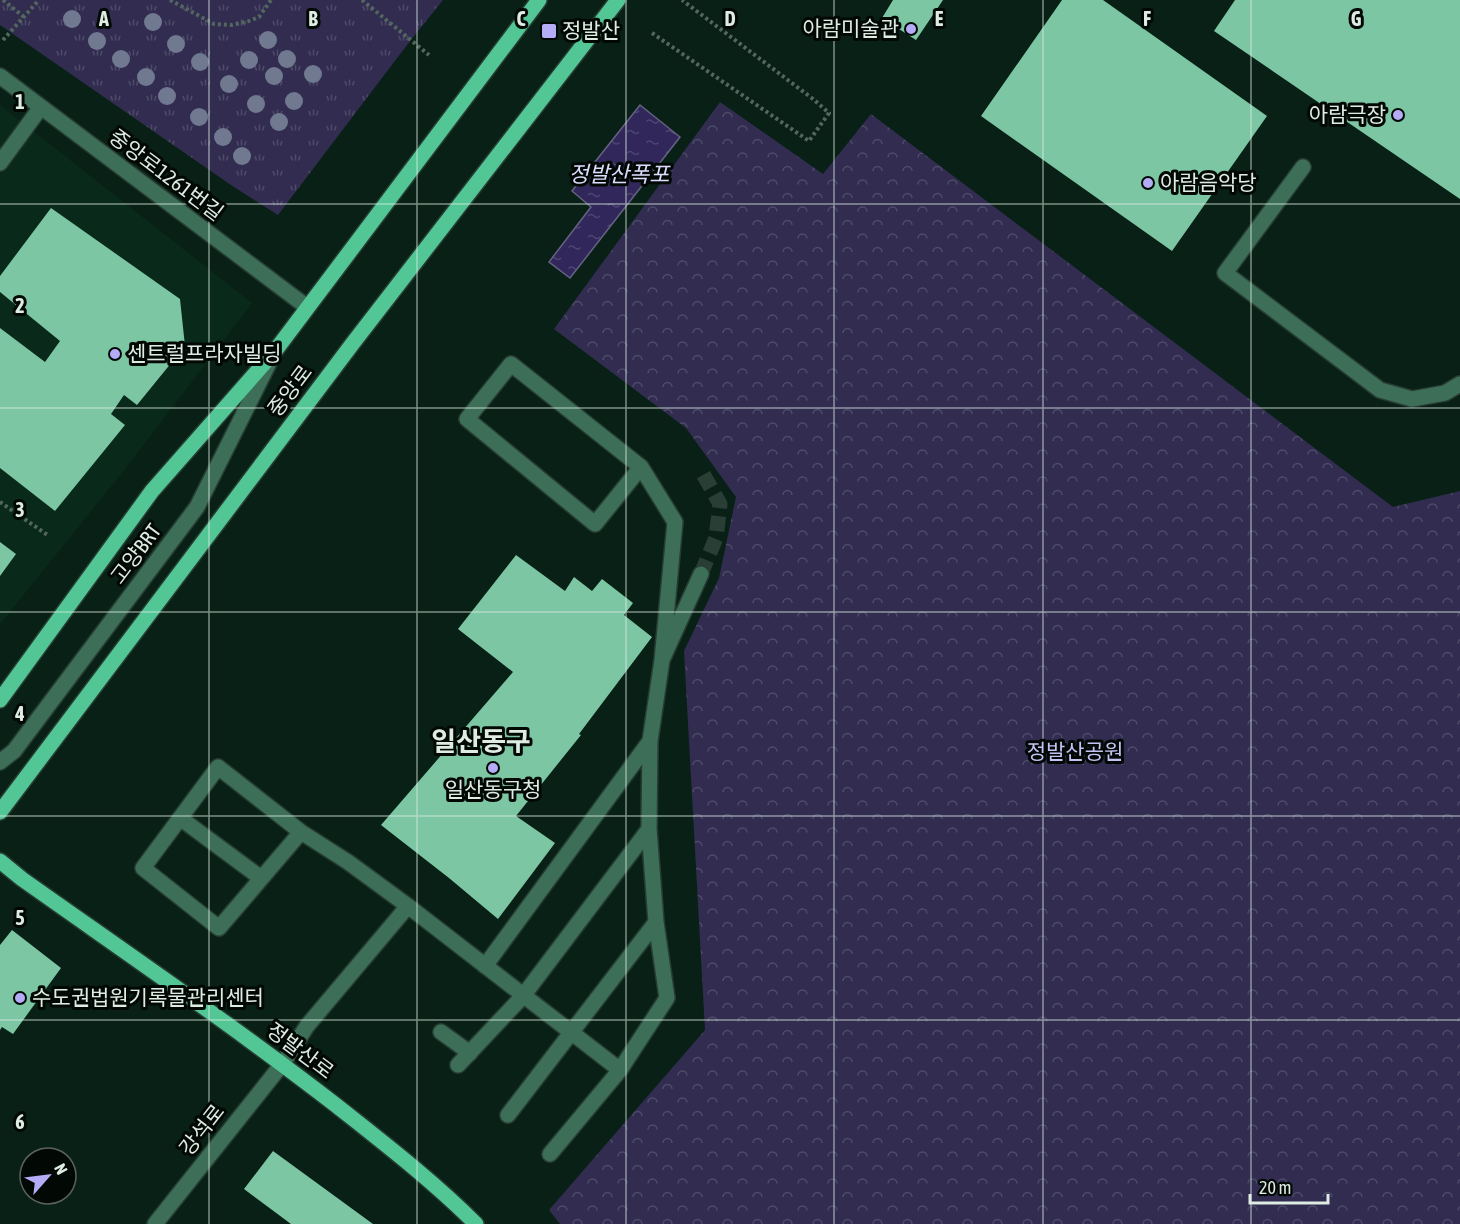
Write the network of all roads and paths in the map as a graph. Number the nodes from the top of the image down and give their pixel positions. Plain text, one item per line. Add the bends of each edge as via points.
1 (3, 0) edge
2 (39, 0) edge
3 (170, 0) edge
4 (271, 0) edge
5 (362, 0) edge
6 (539, 0) edge
7 (618, 0) edge
8 (682, 0) edge
9 (24, 17) junction
10 (652, 33) dead end
11 (3, 40) dead end
12 (429, 56) dead end
13 (0, 75) edge
14 (41, 107) junction
15 (0, 163) edge
16 (1303, 167) dead end
17 (307, 307) junction
18 (275, 351) junction
19 (1460, 384) edge
20 (641, 467) junction
21 (0, 502) edge
22 (49, 536) dead end
23 (701, 574) tunnel mouth
24 (662, 660) junction
25 (0, 700) edge
26 (650, 741) junction
27 (0, 762) edge
28 (0, 812) edge
29 (180, 818) junction
30 (649, 830) junction
31 (300, 832) junction
32 (0, 861) edge
33 (261, 878) junction
34 (408, 906) junction
35 (656, 922) junction
36 (485, 966) junction
37 (523, 996) junction
38 (441, 1032) dead end
39 (571, 1032) junction
40 (470, 1053) junction
41 (283, 1063) junction
42 (458, 1065) dead end
43 (620, 1070) junction
44 (508, 1115) dead end
45 (550, 1154) dead end
46 (155, 1224) edge
47 (477, 1224) edge

1 - 9 path
2 - 9 path
3 - 4 path via 214,24 232,25 259,16
5 - 12 path
6 - 17 main road, 중앙로
7 - 28 main road, 중앙로 via 353,343
8 - 10 path via 829,113 809,141
9 - 11 path
13 - 14 street, 중앙로1261번길
14 - 15 street
14 - 17 street, 중앙로1261번길
16 - 19 street via 1225,273 1380,390 1412,399 1445,393
17 - 18 main road, 중앙로
18 - 25 main road, 중앙로 via 152,491
18 - 27 street, 고양BRT via 197,507 14,751
20 - 20 street via 511,364 467,419 595,524
20 - 24 street via 675,522
21 - 22 path
23 - 24 street
24 - 26 street
26 - 30 street
26 - 36 street
29 - 31 street via 218,767
29 - 33 street
29 - 33 street via 143,868 219,928
30 - 35 street
30 - 37 street
31 - 33 street
31 - 34 street
32 - 41 main road, 정발산로
34 - 36 street
34 - 41 street, 강석로 via 308,1026
35 - 39 street
35 - 43 street via 667,998
36 - 37 street
37 - 39 street
37 - 40 street
38 - 40 street
39 - 43 street
39 - 44 street
40 - 42 street
41 - 46 street, 강석로
41 - 47 main road, 정발산로
43 - 45 street

